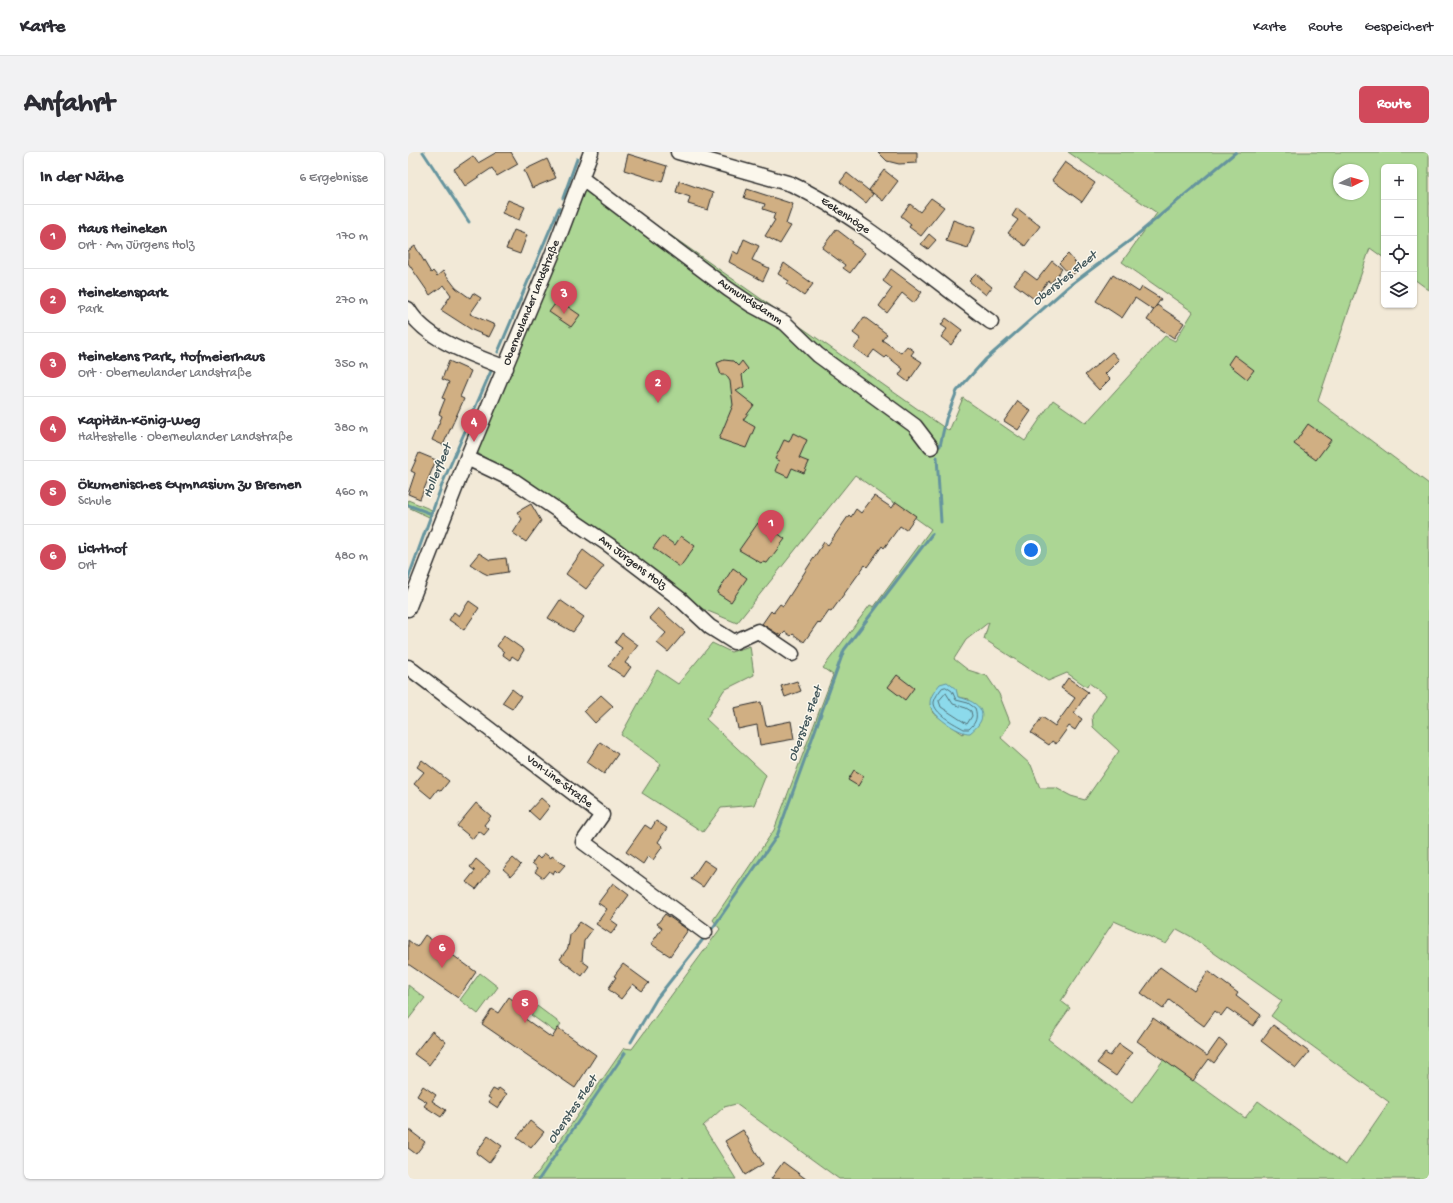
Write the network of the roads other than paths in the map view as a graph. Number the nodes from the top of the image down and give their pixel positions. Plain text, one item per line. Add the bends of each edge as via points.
1 (591, 152) edge
2 (678, 152) edge
3 (582, 178) junction
4 (408, 309) edge
5 (991, 322) dead end
6 (506, 368) junction
7 (931, 447) dead end
8 (467, 458) junction
9 (408, 609) edge
10 (792, 654) dead end
11 (408, 667) edge
12 (705, 932) dead end

1 - 3 street, Oberneulander Landstraße
2 - 5 street, Eekenhöge via 791,184 817,197 883,241
3 - 6 street, Oberneulander Landstraße
3 - 7 street, Aumundsdamm via 750,304 785,323 818,355 915,426
4 - 6 street via 432,334 458,349
6 - 8 street, Oberneulander Landstraße
8 - 9 street, Oberneulander Landstraße
8 - 10 street, Am Jürgens Holz via 513,480 609,545 724,636 734,642 758,631
11 - 12 street, Von-Line-Straße via 602,816 583,842

